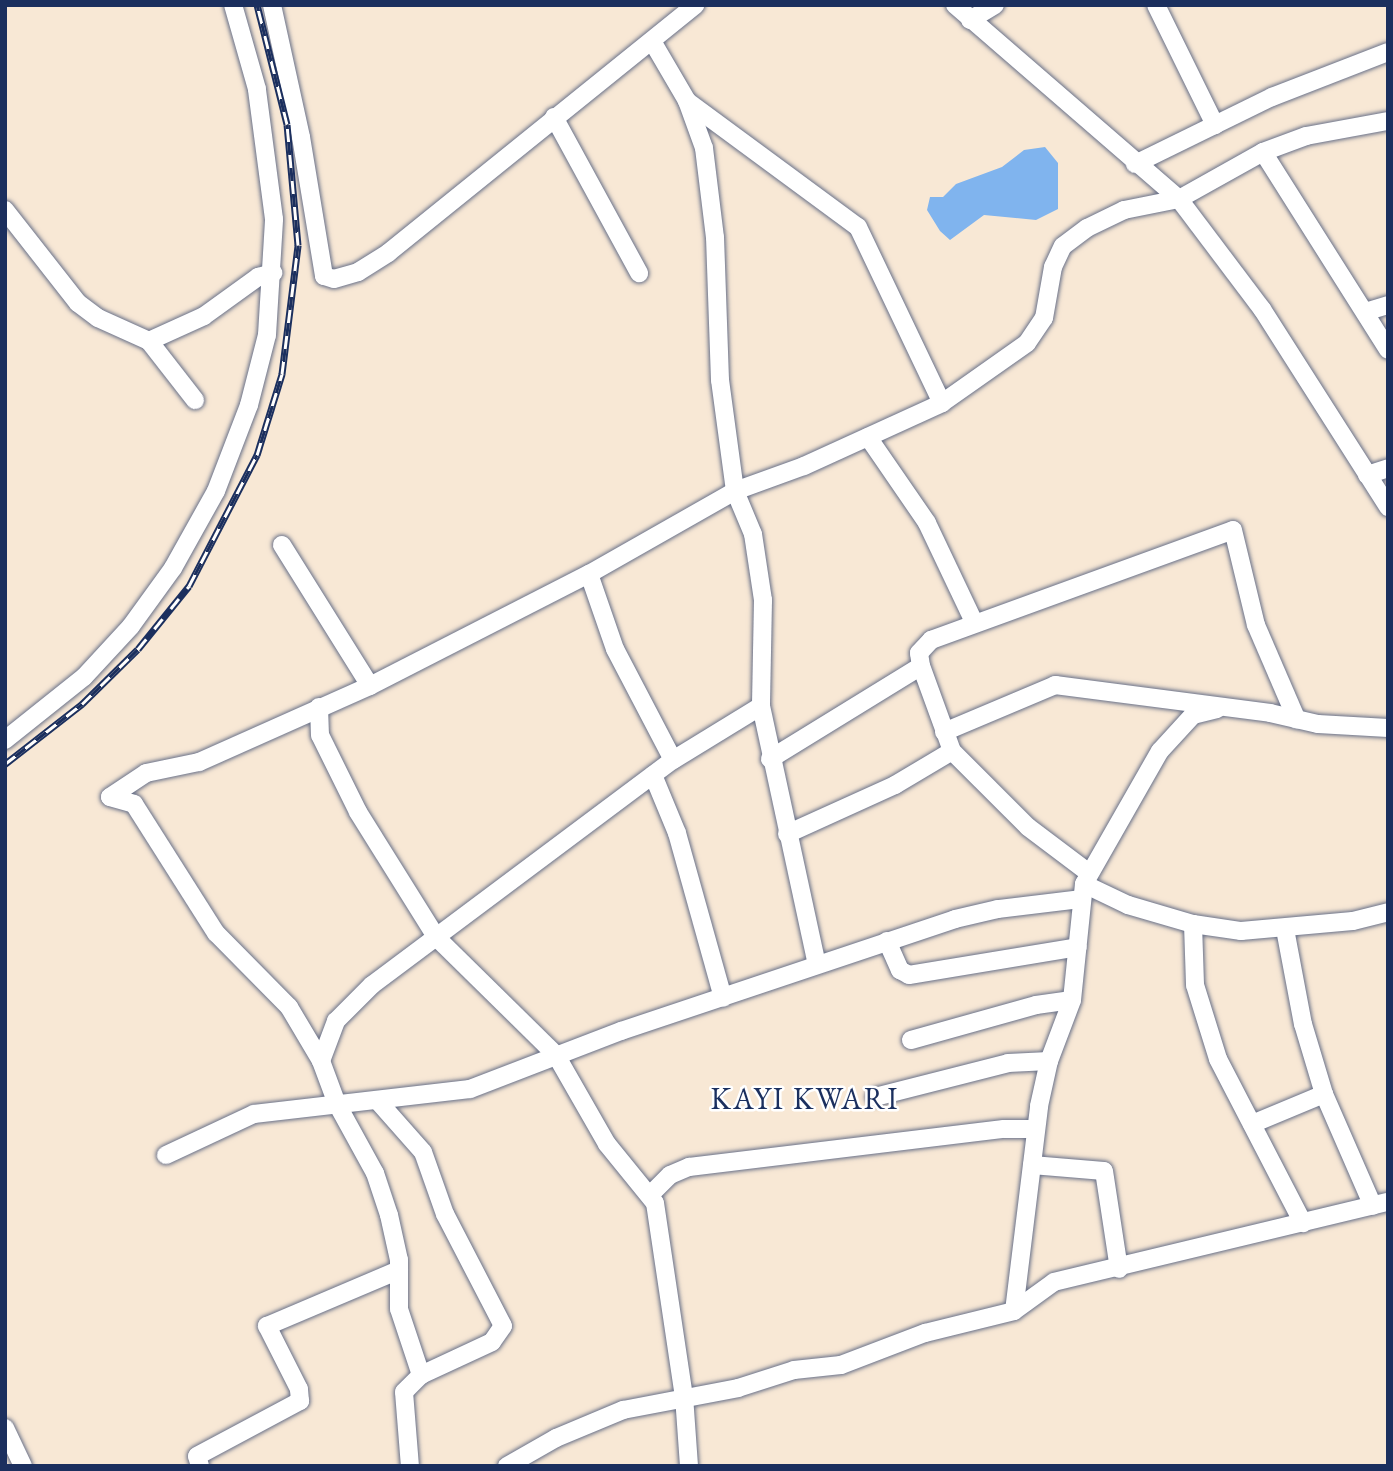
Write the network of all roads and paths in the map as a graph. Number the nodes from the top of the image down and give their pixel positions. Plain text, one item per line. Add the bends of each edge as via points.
1 (233, 5) edge
2 (272, 5) edge
3 (695, 5) edge
4 (955, 5) edge
5 (995, 5) edge
6 (1156, 5) edge
7 (970, 20) junction
8 (652, 41) junction
9 (1388, 52) edge
10 (687, 101) junction
11 (554, 117) junction
12 (1388, 121) edge
13 (1215, 125) junction
14 (1263, 152) junction
15 (1135, 164) junction
16 (1179, 200) junction
17 (5, 209) edge
18 (272, 273) junction
19 (639, 273) dead end
20 (1388, 305) edge
21 (1365, 313) junction
22 (149, 341) junction
23 (1388, 349) edge
24 (195, 400) dead end
25 (942, 403) junction
26 (867, 437) junction
27 (1388, 468) edge
28 (1367, 475) junction
29 (735, 491) junction
30 (1388, 507) edge
31 (282, 545) dead end
32 (589, 574) junction
33 (974, 622) junction
34 (921, 666) junction
35 (370, 686) junction
36 (761, 706) junction
37 (319, 707) junction
38 (1217, 709) junction
39 (1297, 720) junction
40 (1388, 728) edge
41 (944, 732) junction
42 (5, 740) edge
43 (952, 751) junction
44 (770, 759) junction
45 (673, 760) junction
46 (653, 775) junction
47 (787, 834) junction
48 (1085, 885) junction
49 (1388, 912) edge
50 (1194, 924) junction
51 (1285, 929) junction
52 (436, 937) junction
53 (887, 942) junction
54 (1078, 947) junction
55 (817, 964) junction
56 (723, 998) junction
57 (1072, 1000) junction
58 (911, 1040) dead end
59 (556, 1055) junction
60 (321, 1061) junction
61 (1049, 1061) junction
62 (1324, 1094) junction
63 (875, 1097) dead end
64 (377, 1100) junction
65 (337, 1104) junction
66 (1252, 1124) junction
67 (1036, 1129) junction
68 (166, 1155) dead end
69 (1032, 1165) junction
70 (651, 1194) junction
71 (1380, 1204) edge
72 (1303, 1223) junction
73 (1119, 1269) junction
74 (399, 1270) junction
75 (1014, 1311) junction
76 (421, 1375) junction
77 (684, 1396) junction
78 (5, 1428) edge
79 (23, 1466) edge
80 (200, 1466) edge
81 (410, 1466) edge
82 (507, 1466) edge
83 (689, 1466) edge

1 - 18 street via 257,89 272,181
2 - 11 street via 301,137 324,276 334,279 358,272 388,253
3 - 8 street
4 - 7 street
5 - 7 street
6 - 13 street
7 - 15 street
8 - 10 street
8 - 11 street
9 - 13 street
10 - 25 street via 858,227
10 - 29 street via 700,128 710,198 720,315 720,380
11 - 19 street
12 - 14 street via 1306,136
13 - 15 street
14 - 16 street
14 - 21 street
15 - 16 street
16 - 25 street via 1124,210 1063,246 1053,267 1044,318 1027,343
16 - 28 street via 1262,309
17 - 22 street via 78,303 98,318
18 - 22 street via 258,277 204,316
18 - 42 street via 267,335 249,405 216,491 173,568 131,626 84,677
20 - 21 street
21 - 23 street
22 - 24 street
25 - 26 street
26 - 29 street
26 - 33 street via 927,523
27 - 28 street
28 - 30 street
29 - 32 street
29 - 36 street via 758,555
31 - 35 street
32 - 35 street
32 - 45 street via 615,649
33 - 34 street via 922,646
33 - 39 street via 1233,530 1256,625
34 - 41 street
34 - 44 street
35 - 37 street
36 - 44 street
36 - 45 street
37 - 52 street via 320,735 358,811
37 - 60 street via 199,762 146,773 110,797 134,804 216,933 289,1007
38 - 39 street
38 - 41 street via 1055,685
38 - 48 street via 1193,715 1160,751
39 - 40 street
41 - 43 street
43 - 47 street via 895,785
43 - 48 street
44 - 47 street
45 - 46 street
46 - 52 street
46 - 56 street via 677,833
47 - 55 street
48 - 50 street via 1128,905
48 - 53 street
48 - 54 street
49 - 51 street
50 - 51 street via 1241,931
50 - 66 street via 1195,985 1203,1020 1217,1059
51 - 62 street via 1303,1024
52 - 59 street
52 - 60 street via 352,1001 336,1021
53 - 54 street via 900,970 908,975
53 - 55 street
54 - 57 street
55 - 56 street
56 - 59 street
57 - 58 street via 1036,1005
57 - 61 street
59 - 64 street via 470,1089
59 - 70 street via 607,1144
60 - 65 street
61 - 63 street via 1008,1063
61 - 67 street
62 - 66 street
62 - 71 street
64 - 65 street
64 - 76 street via 423,1152 445,1214 503,1326 492,1342
65 - 68 street via 254,1114
65 - 74 street via 374,1173 389,1215
66 - 72 street
67 - 69 street
67 - 70 street via 689,1167 670,1175
69 - 73 street via 1104,1171
69 - 75 street
70 - 77 street via 658,1212
71 - 72 street
72 - 73 street
73 - 75 street via 1054,1282
74 - 76 street via 399,1309
74 - 80 street via 267,1326 299,1389 300,1401 197,1456
75 - 77 street via 925,1333 841,1365 794,1370 738,1388
76 - 81 street via 404,1392
77 - 82 street via 588,1422
77 - 83 street
78 - 79 street

